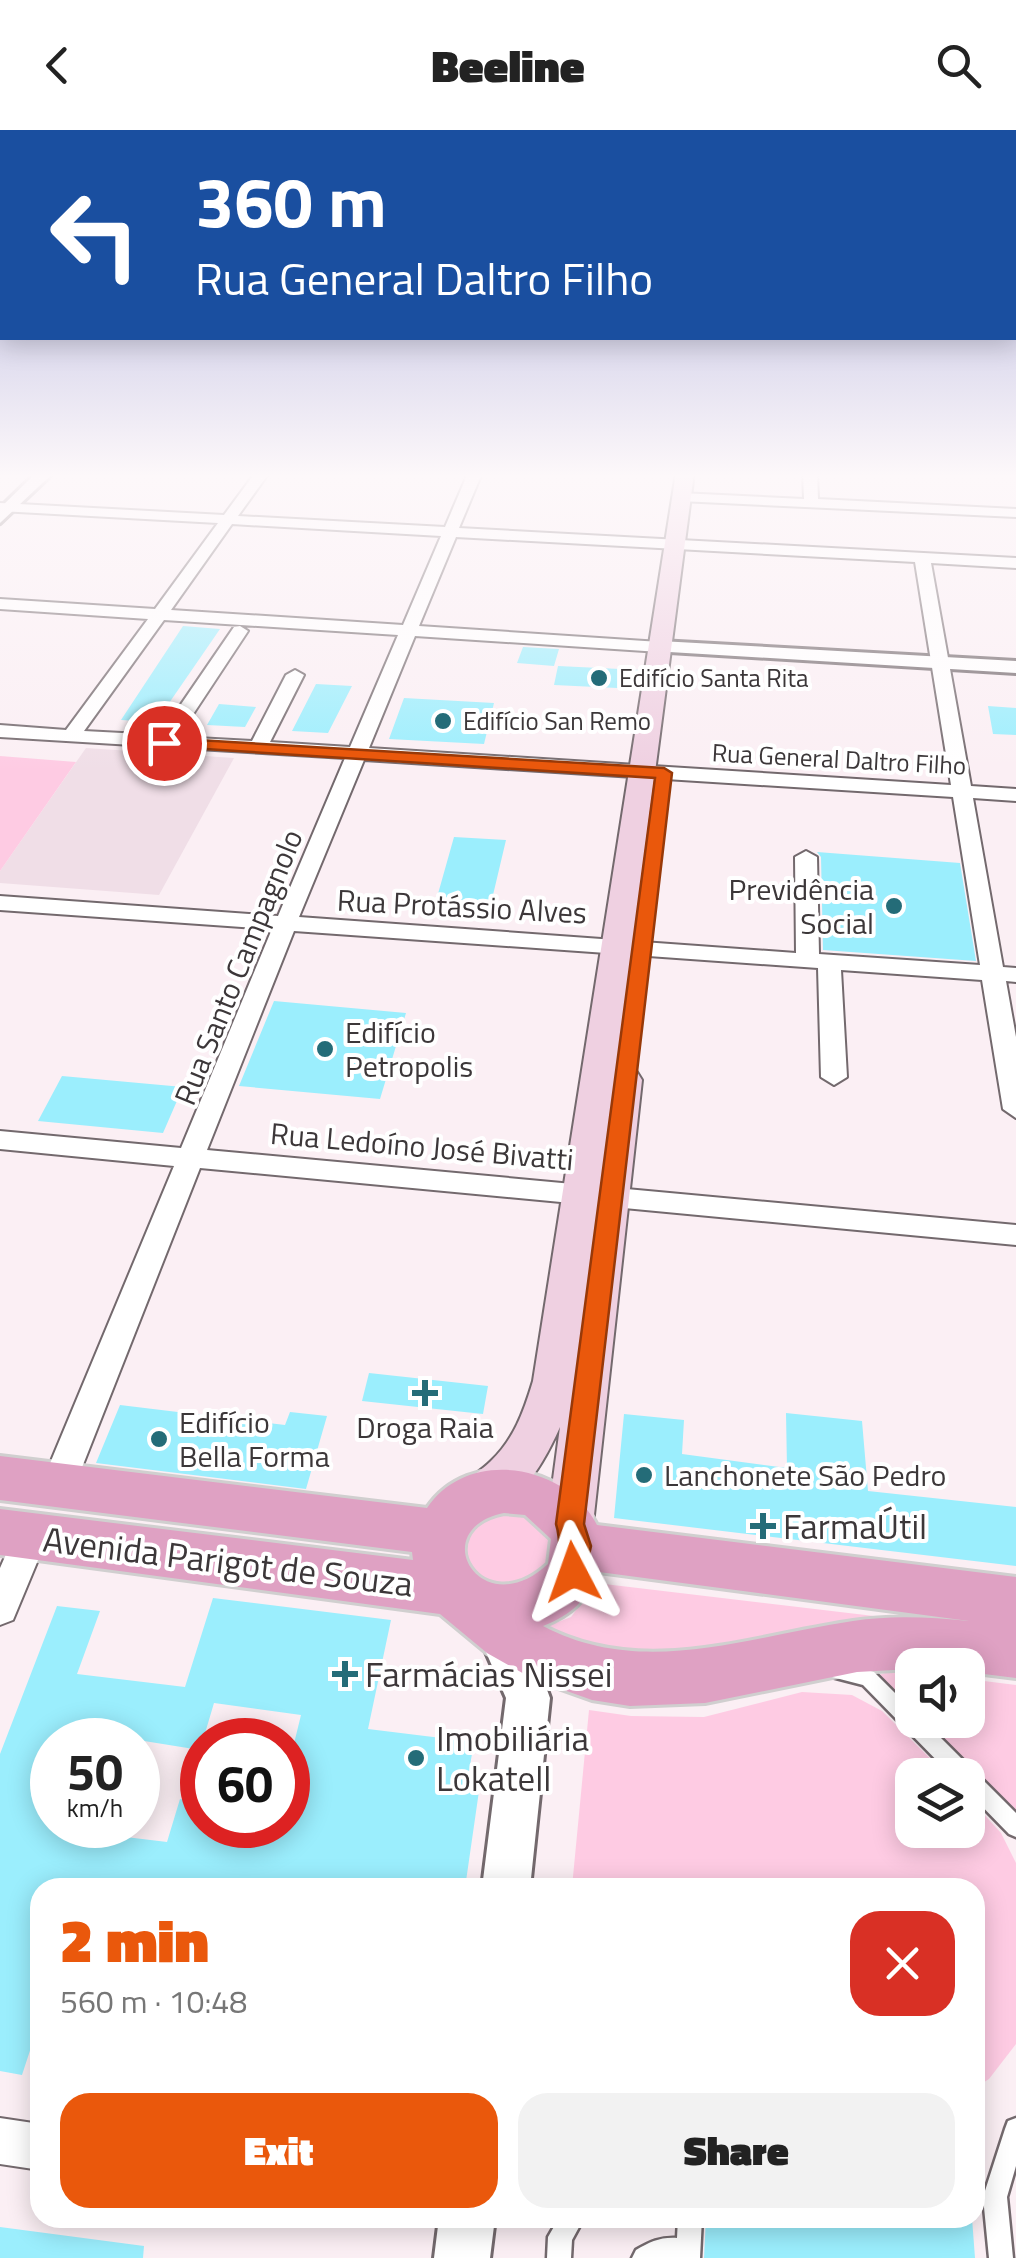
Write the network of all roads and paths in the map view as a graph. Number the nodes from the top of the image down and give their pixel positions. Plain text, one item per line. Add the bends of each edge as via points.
1 (191, 572) edge
2 (433, 572) edge
3 (677, 572) edge
4 (925, 572) edge
5 (0, 604) edge
6 (162, 614) junction
7 (409, 628) junction
8 (240, 631) dead end
9 (664, 644) junction
10 (940, 659) junction
11 (1016, 660) edge
12 (1016, 667) edge
13 (295, 676) dead end
14 (0, 731) edge
15 (71, 736) junction
16 (164, 743) junction
17 (257, 749) junction
18 (359, 755) junction
19 (653, 773) junction
20 (962, 791) junction
21 (1016, 794) edge
22 (806, 856) dead end
23 (0, 903) edge
24 (285, 925) junction
25 (631, 946) junction
26 (819, 960) junction
27 (1004, 974) edge
28 (834, 1078) dead end
29 (1016, 1109) edge
30 (0, 1140) edge
31 (192, 1157) junction
32 (596, 1196) junction
33 (1016, 1235) edge
34 (0, 1478) edge
35 (58, 1485) junction
36 (479, 1496) junction
37 (441, 1533) junction
38 (16, 1534) edge
39 (574, 1535) junction
40 (1016, 1602) edge
41 (472, 1607) junction
42 (0, 1610) edge
43 (1016, 1652) edge
44 (643, 1684) junction
45 (1016, 1827) edge
46 (507, 1878) edge
47 (1016, 2130) edge
48 (0, 2141) edge
49 (30, 2146) edge
50 (466, 2228) edge
51 (566, 2228) edge
52 (690, 2228) edge
53 (689, 2254) edge
54 (462, 2258) edge
55 (558, 2258) edge
56 (644, 2258) edge
57 (1001, 2258) edge

1 - 6 street
2 - 7 street, Rua Santo Campagnolo
3 - 9 main road
4 - 10 street
5 - 6 street
6 - 7 street
6 - 15 street
7 - 9 street
7 - 18 street, Rua Santo Campagnolo
8 - 16 street
9 - 10 street
9 - 19 main road
10 - 11 street
10 - 12 street
10 - 20 street
13 - 17 street
14 - 15 street, Rua General Daltro Filho
15 - 16 street, Rua General Daltro Filho
16 - 17 street, Rua General Daltro Filho
17 - 18 street, Rua General Daltro Filho
18 - 19 street, Rua General Daltro Filho
18 - 24 street, Rua Santo Campagnolo
19 - 20 street, Rua General Daltro Filho
19 - 25 main road
20 - 21 street, Rua General Daltro Filho
20 - 27 street
22 - 26 street
23 - 24 street, Rua Protássio Alves
24 - 25 street, Rua Protássio Alves
24 - 31 street, Rua Santo Campagnolo
25 - 26 street, Rua Protássio Alves
25 - 32 main road
26 - 27 street, Rua Protássio Alves
26 - 28 street
27 - 29 street
30 - 31 street, Rua Ledoíno José Bivatti
31 - 32 street, Rua Ledoíno José Bivatti
31 - 35 street, Rua Santo Campagnolo
32 - 33 street, Rua Ledoíno José Bivatti
32 - 36 main road via 543,1423 523,1458
32 - 39 main road
34 - 35 main road, Avenida Parigot de Souza
35 - 37 main road, Avenida Parigot de Souza
36 - 37 main road, Avenida Parigot de Souza via 462,1504
36 - 39 main road via 510,1491 541,1498
37 - 41 main road, Avenida Parigot de Souza via 440,1569
38 - 41 main road, Avenida Parigot de Souza via 389,1580
38 - 42 street
39 - 40 main road
39 - 41 main road, Avenida Parigot de Souza via 573,1572 547,1602 506,1612
41 - 44 main road, Avenida Parigot de Souza via 553,1660 600,1678
41 - 46 street via 519,1668 528,1698
43 - 44 main road, Avenida Parigot de Souza via 916,1640
44 - 45 lane via 847,1670 868,1678
47 - 57 lane via 995,2197
48 - 49 street
50 - 54 street
51 - 55 lane
52 - 53 lane
53 - 56 lane via 662,2250

